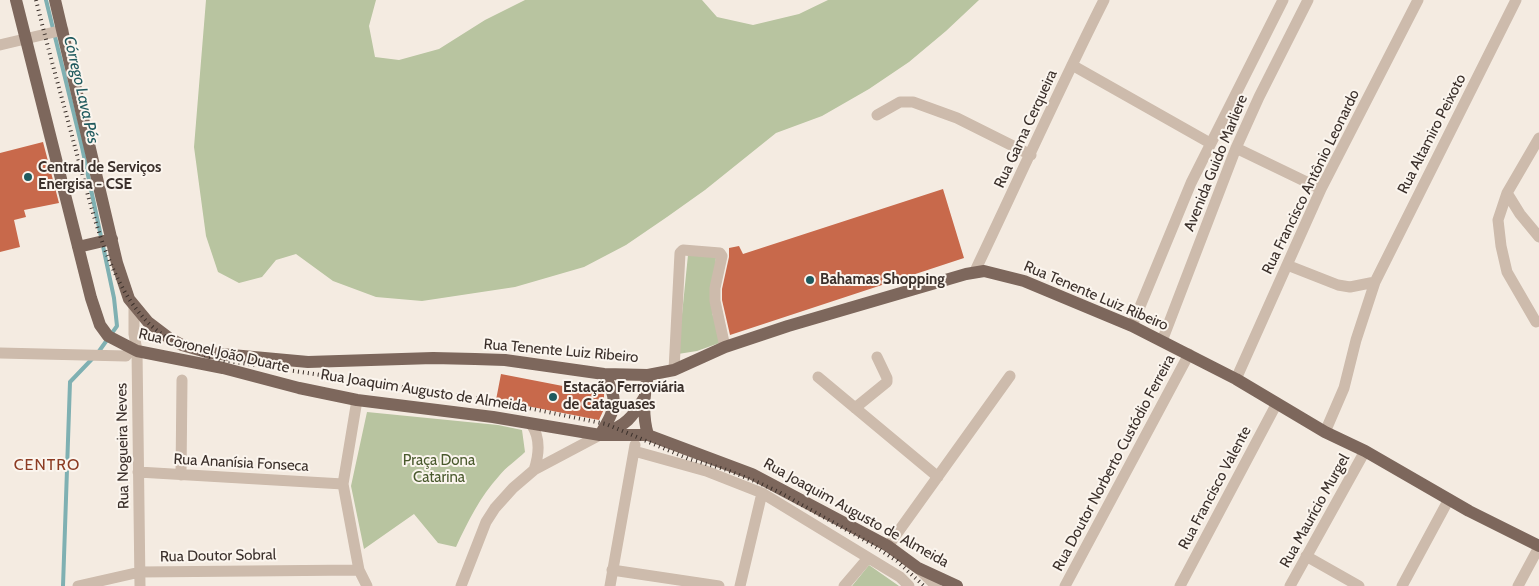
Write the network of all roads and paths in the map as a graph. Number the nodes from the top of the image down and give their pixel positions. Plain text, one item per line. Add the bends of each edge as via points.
1 (16, 0) edge
2 (55, 0) edge
3 (1104, 0) edge
4 (1283, 0) edge
5 (1308, 0) edge
6 (1418, 0) edge
7 (1516, 0) edge
8 (62, 30) junction
9 (26, 39) junction
10 (0, 45) edge
11 (1072, 65) junction
12 (877, 115) dead end
13 (1539, 138) edge
14 (1210, 143) junction
15 (1236, 148) junction
16 (1031, 155) junction
17 (1321, 189) junction
18 (1507, 194) junction
19 (1539, 237) edge
20 (112, 239) junction
21 (78, 247) junction
22 (1287, 265) junction
23 (975, 271) junction
24 (1375, 282) junction
25 (134, 306) junction
26 (1536, 322) dead end
27 (1132, 326) junction
28 (1162, 341) junction
29 (725, 347) junction
30 (130, 348) junction
31 (0, 353) edge
32 (1190, 354) junction
33 (877, 357) dead end
34 (308, 362) joint
35 (674, 370) junction
36 (604, 374) junction
37 (648, 375) junction
38 (1010, 376) dead end
39 (818, 378) dead end
40 (1236, 379) junction
41 (182, 380) dead end
42 (300, 388) joint
43 (644, 398) junction
44 (357, 400) junction
45 (1277, 403) junction
46 (855, 408) junction
47 (531, 424) junction
48 (1325, 432) junction
49 (600, 435) junction
50 (638, 441) junction
51 (1365, 451) junction
52 (534, 470) junction
53 (138, 472) junction
54 (181, 475) junction
55 (938, 477) junction
56 (343, 484) junction
57 (762, 493) junction
58 (1449, 499) junction
59 (888, 546) junction
60 (1539, 546) edge
61 (1306, 556) junction
62 (868, 558) junction
63 (918, 568) junction
64 (359, 570) junction
65 (612, 570) junction
66 (140, 572) junction
67 (78, 586) edge
68 (140, 586) edge
69 (367, 586) edge
70 (461, 586) edge
71 (610, 586) edge
72 (719, 586) edge
73 (740, 586) edge
74 (844, 586) edge
75 (909, 586) edge
76 (936, 586) edge
77 (957, 586) edge
78 (1065, 586) edge
79 (1180, 586) edge
80 (1290, 586) edge
81 (1358, 586) edge
82 (1402, 586) edge
83 (1518, 586) edge

1 - 9 main road
2 - 8 main road, Rua Coronel João Duarte
3 - 11 street, Rua Gama Cerqueira
4 - 14 street, Avenida Guido Marliere
5 - 15 street, Avenida Guido Marliere
6 - 17 street, Rua Francisco Antônio Leonardo
7 - 24 street, Rua Altamiro Peixoto
8 - 9 street
8 - 20 main road, Rua Coronel João Duarte
9 - 10 street
9 - 21 main road
11 - 14 street
11 - 16 street, Rua Gama Cerqueira
12 - 16 street via 900,102 913,102 957,118
13 - 18 street
14 - 27 street, Avenida Guido Marliere
15 - 17 street
15 - 28 street, Avenida Guido Marliere
16 - 23 street, Rua Gama Cerqueira
17 - 22 street, Rua Francisco Antônio Leonardo
18 - 19 street
18 - 26 street via 1498,220 1501,246 1507,272
20 - 21 main road
20 - 25 main road, Rua Coronel João Duarte via 119,269
21 - 30 main road via 100,325 108,336
22 - 24 street via 1338,286 1350,288
22 - 40 street, Rua Francisco Antônio Leonardo
23 - 27 main road, Rua Tenente Luiz Ribeiro via 1024,282
23 - 29 main road, Rua Tenente Luiz Ribeiro
24 - 48 street, Rua Altamiro Peixoto via 1344,388
25 - 30 street, Rua Nogueira Neves via 134,334
25 - 34 main road, Rua Coronel João Duarte via 169,338 194,350
27 - 28 main road, Rua Tenente Luiz Ribeiro
28 - 32 main road, Rua Tenente Luiz Ribeiro
29 - 35 main road, Rua Tenente Luiz Ribeiro
29 - 35 street via 715,301 722,256 720,253 683,250 680,254
30 - 31 street via 126,356
30 - 42 main road, Rua Coronel João Duarte
30 - 53 street, Rua Nogueira Neves
32 - 40 main road, Rua Tenente Luiz Ribeiro
32 - 78 street, Rua Doutor Norberto Custódio Ferreira
33 - 46 street via 886,382
34 - 36 main road, Rua Tenente Luiz Ribeiro via 433,358 505,360
35 - 37 main road, Rua Tenente Luiz Ribeiro
36 - 37 main road, Rua Tenente Luiz Ribeiro
36 - 49 main road via 612,388 614,401
37 - 43 main road
38 - 55 street
39 - 46 street
40 - 45 main road, Rua Tenente Luiz Ribeiro
41 - 54 street
42 - 44 main road, Rua Joaquim Augusto de Almeida
43 - 49 main road via 634,416 625,424
43 - 50 main road via 645,426
44 - 47 main road, Rua Joaquim Augusto de Almeida
44 - 56 street
45 - 48 main road, Rua Tenente Luiz Ribeiro
45 - 79 street, Rua Francisco Valente
46 - 55 street
47 - 49 main road, Rua Joaquim Augusto de Almeida
47 - 52 street via 536,430 539,454
48 - 51 main road, Rua Tenente Luiz Ribeiro
49 - 50 main road, Rua Joaquim Augusto de Almeida
49 - 52 street
50 - 57 street
50 - 59 main road, Rua Joaquim Augusto de Almeida via 752,474
50 - 65 street
51 - 58 main road, Rua Tenente Luiz Ribeiro
51 - 61 street, Rua Maurício Murgel
52 - 70 street via 513,488 486,522
53 - 54 street, Rua Ananísia Fonseca
53 - 66 street, Rua Nogueira Neves
54 - 56 street, Rua Ananísia Fonseca
55 - 59 street
56 - 64 street
57 - 62 street
57 - 73 street
58 - 60 main road, Rua Tenente Luiz Ribeiro
58 - 82 street
59 - 63 main road, Rua Joaquim Augusto de Almeida
60 - 83 street
61 - 80 street, Rua Maurício Murgel
61 - 81 street
62 - 74 street
62 - 75 street
63 - 76 street
63 - 77 main road, Rua Joaquim Augusto de Almeida
64 - 66 street, Rua Doutor Sobral
64 - 69 street
65 - 71 street
65 - 72 street
66 - 67 street, Rua Doutor Sobral
66 - 68 street, Rua Nogueira Neves

